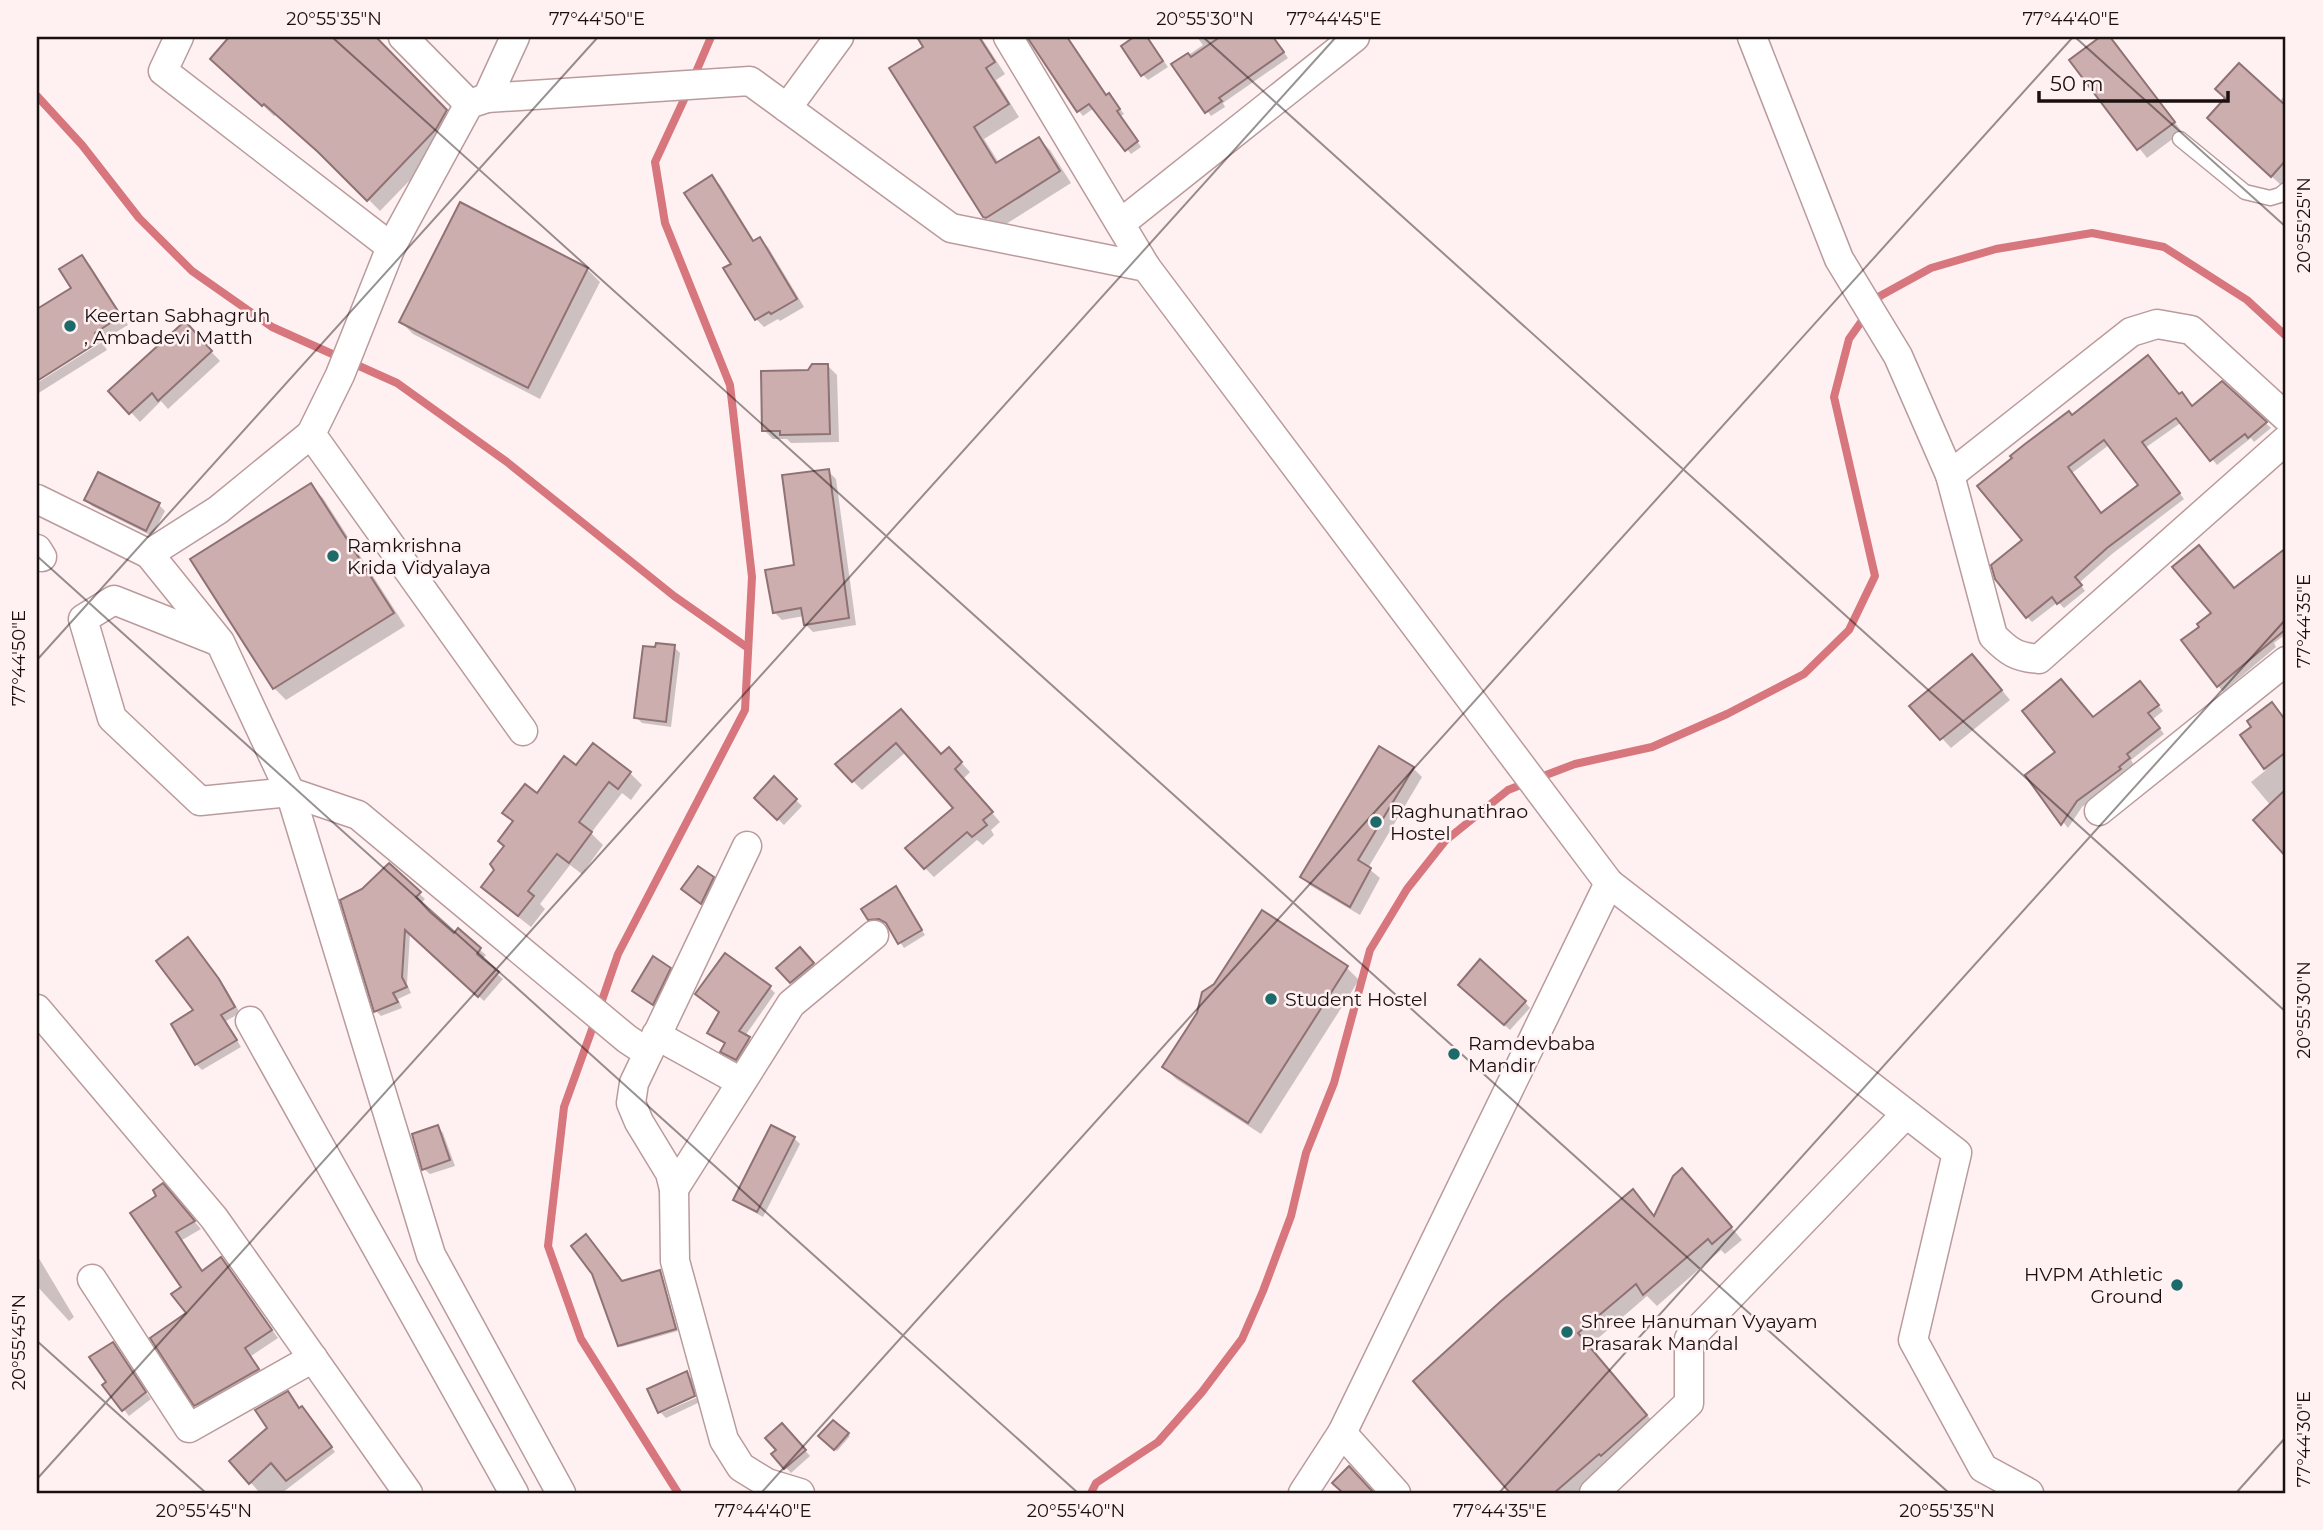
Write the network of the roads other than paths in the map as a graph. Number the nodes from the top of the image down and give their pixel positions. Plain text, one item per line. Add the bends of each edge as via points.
1 (179, 37) edge
2 (403, 37) edge
3 (514, 37) edge
4 (839, 37) edge
5 (1008, 37) edge
6 (1355, 37) edge
7 (1752, 37) edge
8 (478, 101) junction
9 (787, 108) junction
10 (2180, 139) dead end
11 (2286, 190) edge
12 (1121, 223) junction
13 (391, 247) junction
14 (1146, 267) junction
15 (2286, 417) edge
16 (312, 434) junction
17 (2286, 440) edge
18 (1950, 475) junction
19 (37, 499) edge
20 (149, 554) junction
21 (220, 642) junction
22 (2286, 661) edge
23 (523, 731) dead end
24 (290, 792) junction
25 (2099, 811) dead end
26 (747, 846) dead end
27 (1609, 883) junction
28 (874, 935) dead end
29 (37, 1009) edge
30 (250, 1021) dead end
31 (644, 1042) junction
32 (741, 1082) junction
33 (1906, 1114) junction
34 (674, 1189) junction
35 (92, 1279) dead end
36 (313, 1357) junction
37 (1342, 1433) junction
38 (408, 1493) edge
39 (514, 1493) edge
40 (561, 1493) edge
41 (800, 1493) edge
42 (1303, 1493) edge
43 (1396, 1493) edge
44 (1594, 1493) edge
45 (2029, 1493) edge

1 - 13 street via 163,71
2 - 8 street
3 - 8 street
4 - 9 street
5 - 12 street
6 - 12 street
7 - 18 street via 1839,260 1898,356
8 - 9 street via 750,81
8 - 13 street
9 - 14 street via 951,228
10 - 11 lane via 2245,192 2270,198
12 - 14 street
13 - 16 street
14 - 27 street
15 - 18 street via 2192,330 2157,324 2131,332
16 - 20 street via 218,510
16 - 23 street
17 - 18 street via 2039,659 2008,651 1993,636
19 - 20 street
20 - 21 street
21 - 24 street
21 - 24 street via 114,600 83,619 112,718 200,802
22 - 25 street
24 - 31 street via 358,815 581,1001
24 - 40 street via 431,1255
26 - 31 street
27 - 33 street
27 - 37 street
28 - 32 street via 791,1004
29 - 36 street via 214,1217
30 - 39 street
31 - 32 street
31 - 34 street via 631,1103 670,1173
32 - 34 street
33 - 44 street via 1689,1339 1689,1403
33 - 45 street via 1957,1153 1913,1340 1983,1468
34 - 41 street via 675,1261 724,1440 741,1467 767,1483
35 - 36 street via 189,1428
36 - 38 street
37 - 42 street
37 - 43 street

